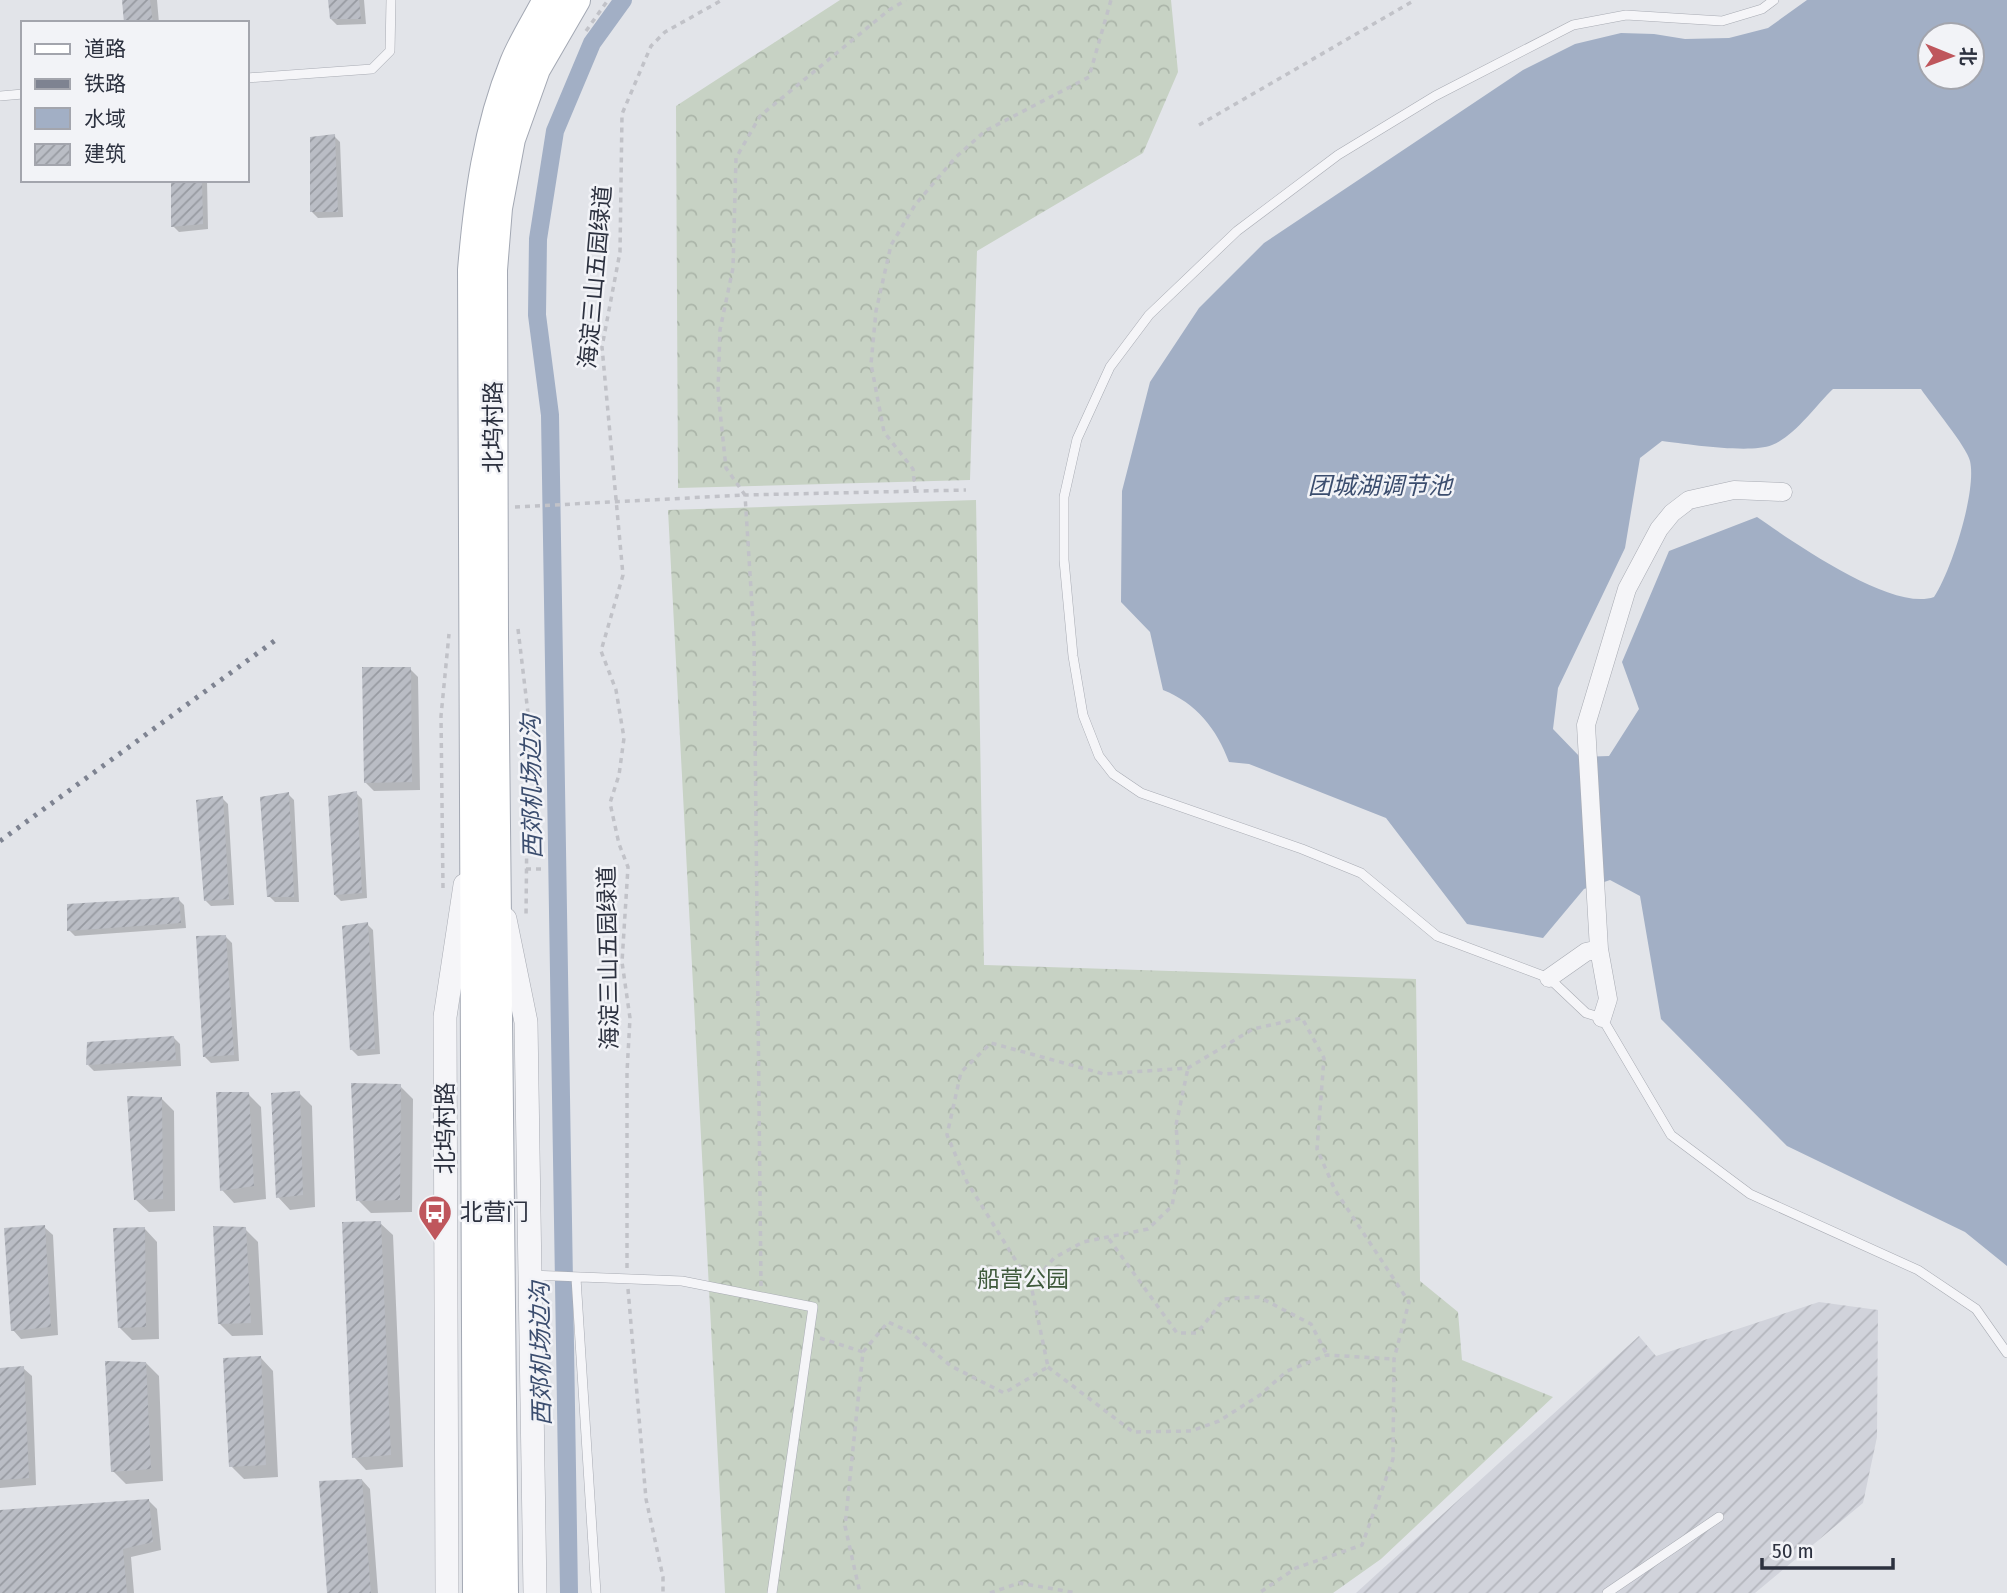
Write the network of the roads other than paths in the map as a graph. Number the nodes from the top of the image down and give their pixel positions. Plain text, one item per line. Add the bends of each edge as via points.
1 (391, 0) edge
2 (547, 0) edge
3 (576, 0) edge
4 (1774, 0) edge
5 (248, 78) edge
6 (21, 94) edge
7 (0, 96) edge
8 (1783, 492) dead end
9 (473, 834) junction
10 (507, 870) junction
11 (1599, 949) junction
12 (1549, 978) junction
13 (1602, 1018) junction
14 (530, 1275) junction
15 (574, 1278) junction
16 (2007, 1353) edge
17 (1719, 1517) dead end
18 (447, 1593) edge
19 (477, 1593) edge
20 (504, 1593) edge
21 (536, 1593) edge
22 (596, 1593) edge
23 (772, 1593) edge
24 (1607, 1593) edge

1 - 5 lane via 390,51 372,69
2 - 9 main road, 北坞村路 via 515,62 490,136 477,208 472,270
3 - 10 main road, 北坞村路 via 536,69 511,139 493,270
4 - 12 lane via 1762,9 1721,21 1626,15 1573,24 1435,96 1338,155 1237,231 1149,315 1110,368 1077,439 1064,497 1064,560 1073,656 1083,715 1099,755 1113,774 1141,793 1361,873 1437,936
6 - 7 lane
8 - 11 street via 1734,490 1689,500 1659,529 1627,589 1586,725
9 - 18 street, 北坞村路 via 444,1017
9 - 19 main road, 北坞村路
10 - 14 street, 北坞村路 via 526,1022
10 - 20 main road, 北坞村路
11 - 12 street via 1586,952
11 - 13 street via 1608,999
12 - 13 lane via 1586,1013
13 - 16 lane via 1671,1135 1750,1194 1918,1270 1976,1309
14 - 15 lane
14 - 21 street, 北坞村路
15 - 22 lane
15 - 23 lane via 682,1281 813,1307
17 - 24 lane

